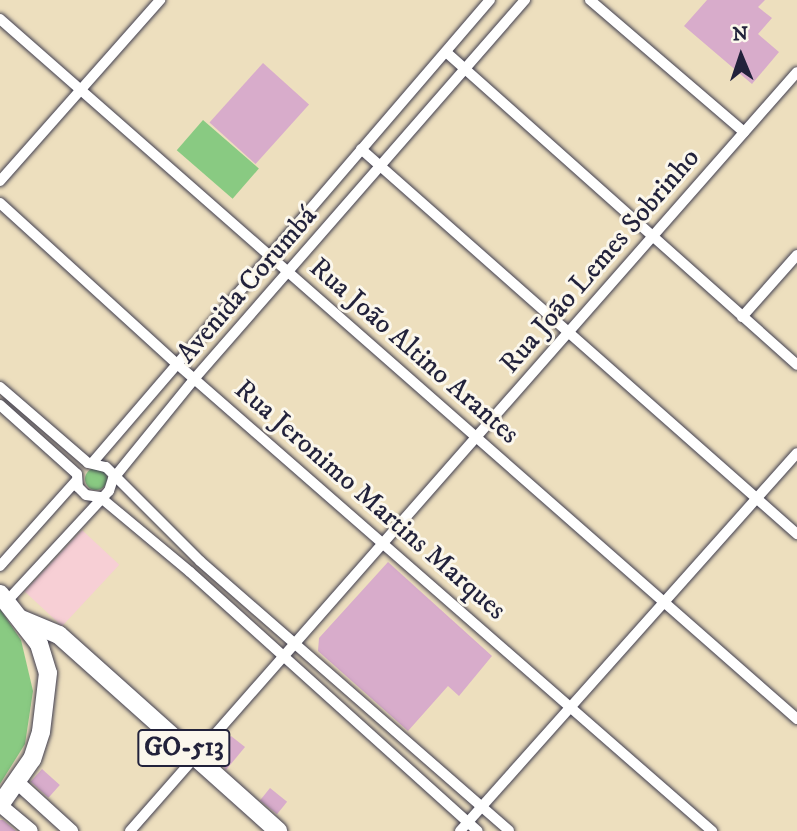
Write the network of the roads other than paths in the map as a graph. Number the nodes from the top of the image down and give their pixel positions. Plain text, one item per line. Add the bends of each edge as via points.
1 (160, 0) edge
2 (490, 0) edge
3 (524, 0) edge
4 (590, 0) edge
5 (0, 19) edge
6 (446, 52) junction
7 (465, 70) junction
8 (797, 72) edge
9 (80, 90) junction
10 (744, 132) junction
11 (361, 149) junction
12 (381, 168) junction
13 (0, 181) edge
14 (0, 203) edge
15 (650, 237) junction
16 (270, 254) junction
17 (797, 256) edge
18 (290, 272) junction
19 (743, 317) junction
20 (566, 334) junction
21 (176, 363) junction
22 (797, 365) edge
23 (195, 378) junction
24 (0, 387) edge
25 (0, 405) edge
26 (477, 437) junction
27 (797, 453) edge
28 (91, 463) junction
29 (76, 477) junction
30 (113, 479) junction
31 (100, 497) junction
32 (757, 498) junction
33 (797, 534) edge
34 (384, 540) junction
35 (200, 561) junction
36 (0, 566) edge
37 (190, 572) junction
38 (4, 598) edge
39 (664, 603) junction
40 (22, 619) junction
41 (297, 645) junction
42 (287, 657) junction
43 (92, 665) junction
44 (48, 673) junction
45 (572, 707) junction
46 (797, 719) edge
47 (389, 725) junction
48 (377, 739) junction
49 (197, 760) junction
50 (18, 783) junction
51 (0, 805) edge
52 (482, 807) junction
53 (464, 827) edge
54 (31, 831) edge
55 (71, 831) edge
56 (130, 831) edge
57 (278, 831) edge
58 (478, 831) edge
59 (509, 831) edge
60 (712, 831) edge

1 - 9 street
2 - 6 street, Avenida Corumbá
3 - 7 street, Avenida Corumbá
4 - 10 street
5 - 9 street, Rua João Altino Arantes
6 - 7 street
6 - 11 street, Avenida Corumbá
7 - 12 street, Avenida Corumbá
7 - 15 street
8 - 10 street, Rua João Lemes Sobrinho
9 - 13 street
9 - 16 street, Rua João Altino Arantes
10 - 15 street, Rua João Lemes Sobrinho
11 - 12 street
11 - 16 street, Avenida Corumbá
12 - 18 street, Avenida Corumbá
12 - 20 street
14 - 21 street, Rua Jeronimo Martins Marques
15 - 19 street
15 - 20 street, Rua João Lemes Sobrinho
16 - 18 street, Rua João Altino Arantes
16 - 21 street, Avenida Corumbá
17 - 19 street
18 - 23 street, Avenida Corumbá
18 - 26 street, Rua João Altino Arantes
19 - 22 street
20 - 26 street, Rua João Lemes Sobrinho
20 - 32 street
21 - 23 street, Rua Jeronimo Martins Marques
21 - 28 street, Avenida Corumbá
23 - 30 street, Avenida Corumbá
23 - 34 street, Rua Jeronimo Martins Marques
24 - 28 street
25 - 29 street
26 - 34 street, Rua João Lemes Sobrinho
26 - 39 street, Rua João Altino Arantes
27 - 32 street
28 - 29 street, Avenida Corumbá
28 - 30 street via 106,467
29 - 31 street via 86,495
29 - 36 street, Avenida Corumbá
30 - 31 street, Avenida Corumbá via 109,491
30 - 35 street
31 - 37 street
31 - 38 street, Avenida Corumbá
32 - 33 street
32 - 39 street
34 - 41 street, Rua João Lemes Sobrinho
34 - 45 street, Rua Jeronimo Martins Marques
35 - 37 street
35 - 41 street
37 - 42 street
38 - 40 main road
39 - 45 street
39 - 46 street, Rua João Altino Arantes
40 - 43 main road, GO-513 via 59,635
40 - 44 main road via 39,644
41 - 42 street, Rua João Lemes Sobrinho
41 - 47 street
42 - 48 street
42 - 49 street, Rua João Lemes Sobrinho
43 - 44 main road, GO-513 via 69,652 58,652
43 - 49 main road, GO-513
44 - 50 main road via 41,732
45 - 52 street
45 - 60 street, Rua Jeronimo Martins Marques
47 - 48 street
47 - 52 street
48 - 53 street
49 - 56 street, Rua João Lemes Sobrinho
49 - 57 main road, GO-513
50 - 51 main road
50 - 55 street
51 - 54 street
52 - 53 street
52 - 59 street
53 - 58 street

